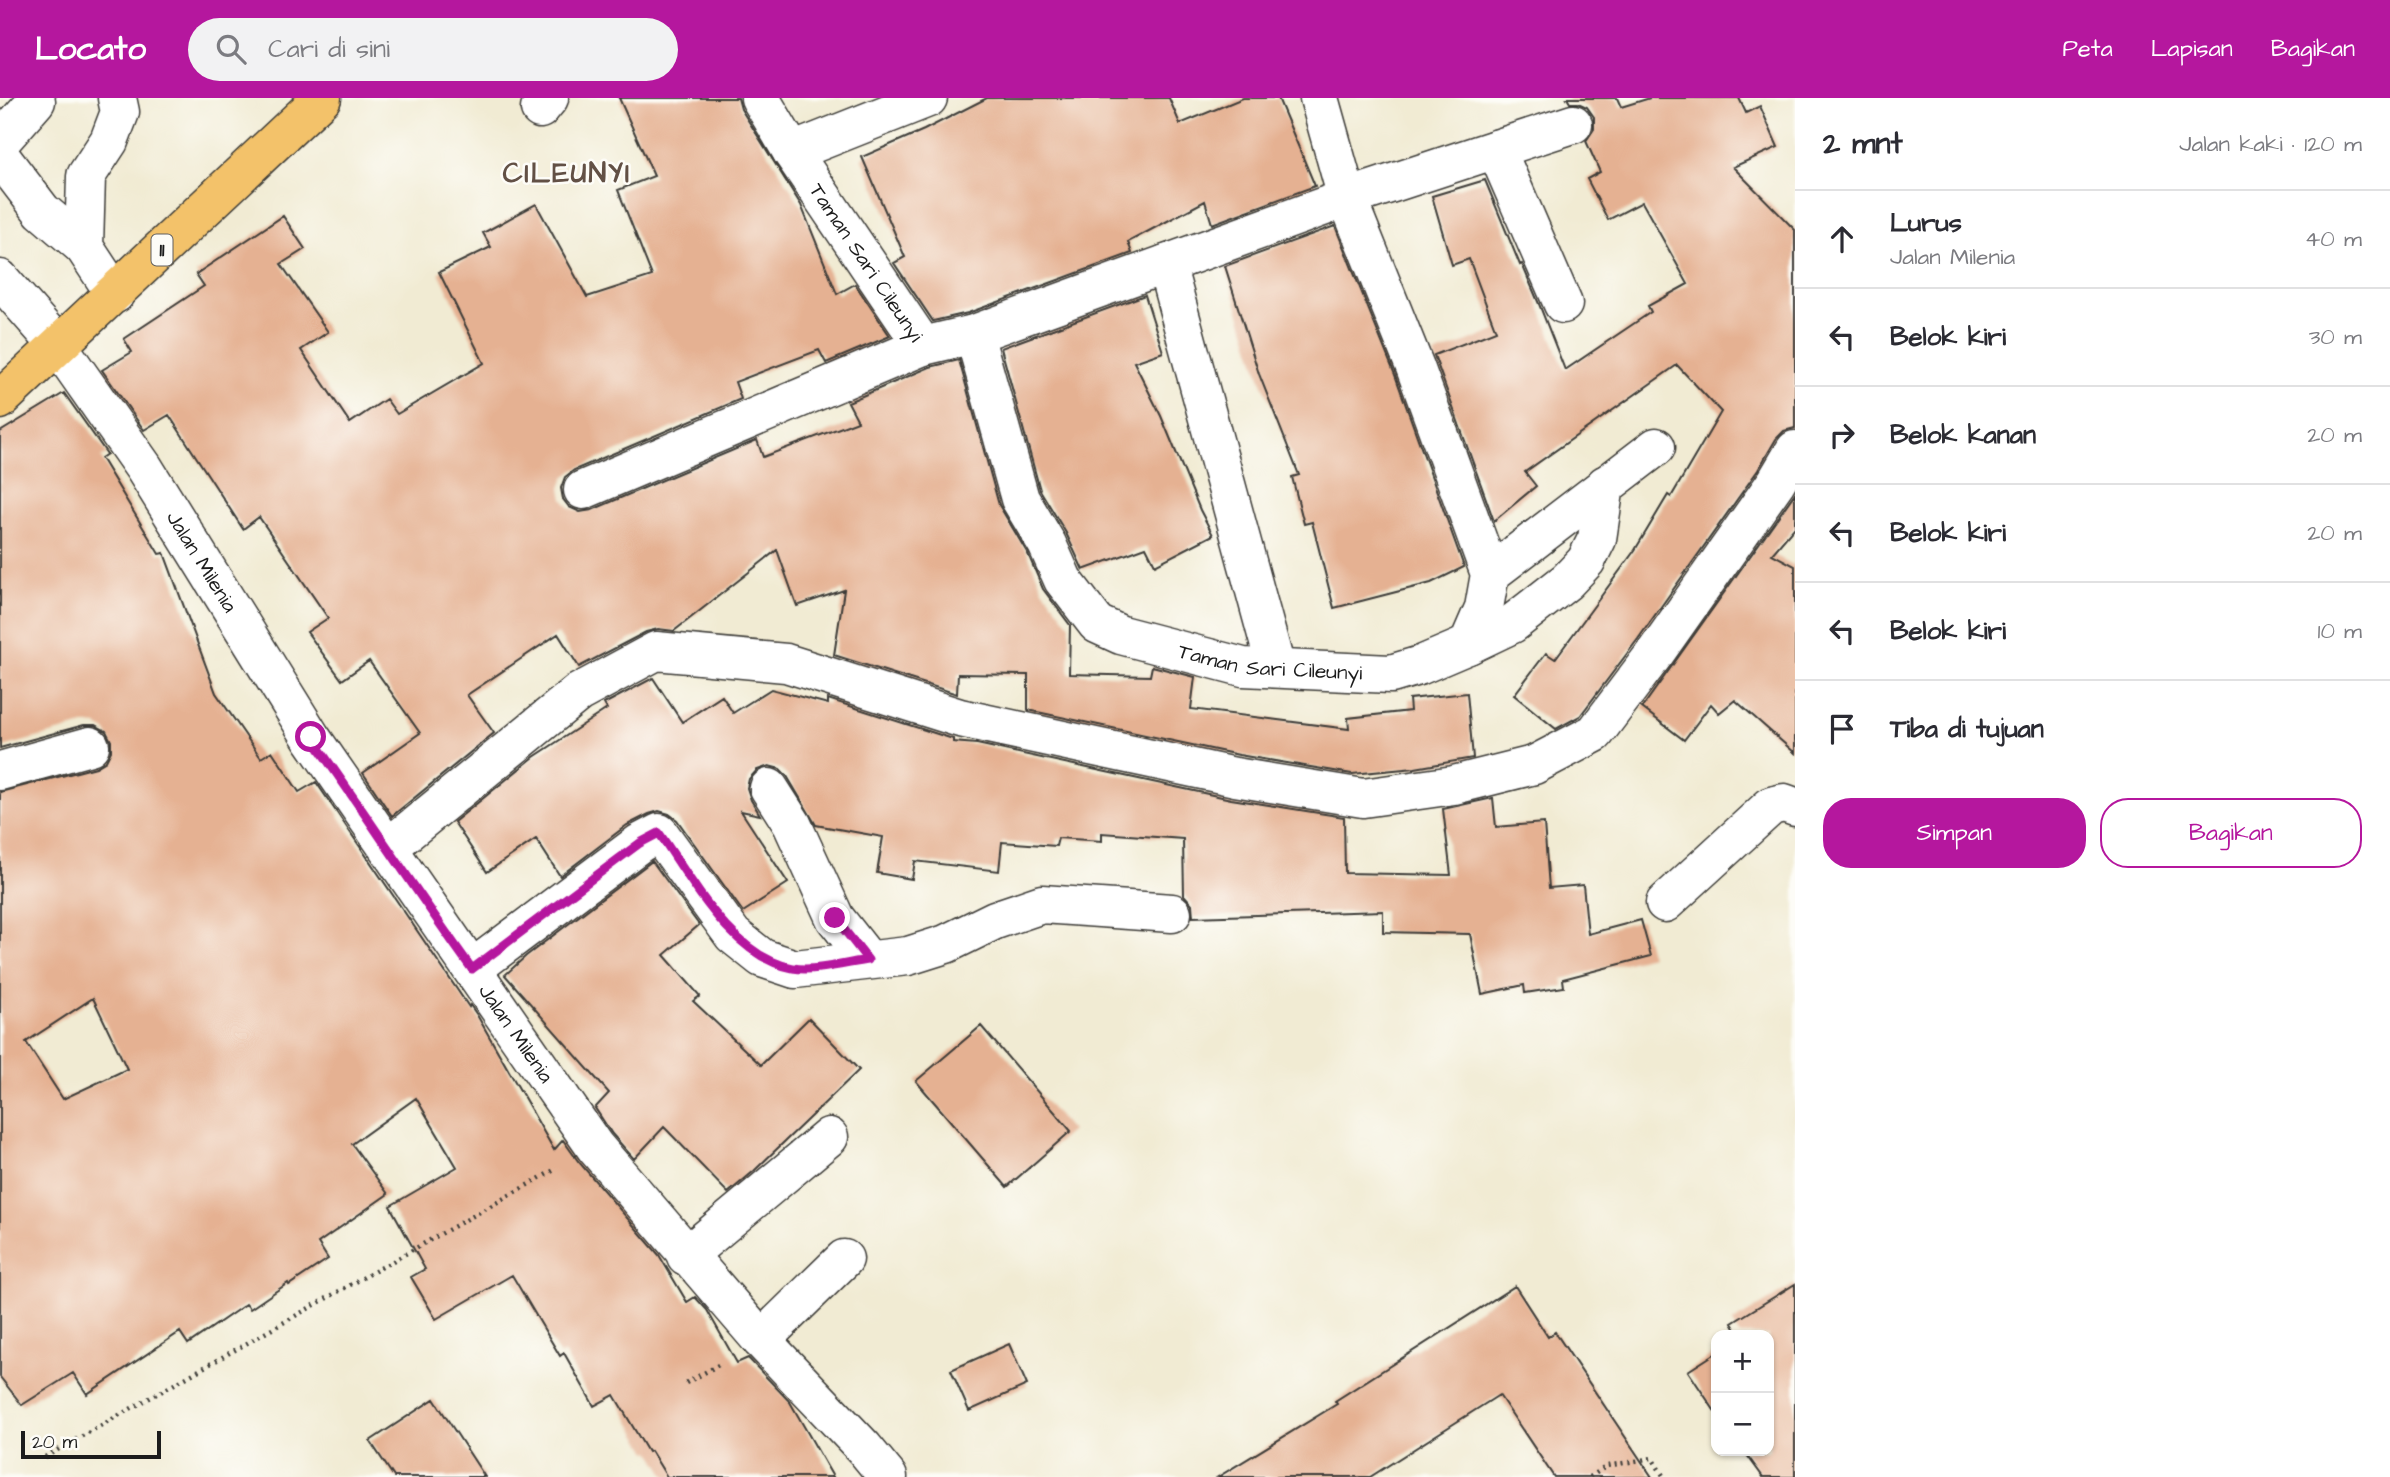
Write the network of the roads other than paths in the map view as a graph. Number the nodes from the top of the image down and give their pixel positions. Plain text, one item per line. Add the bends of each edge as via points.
1 (117, 98) edge
2 (322, 98) edge
3 (760, 98) edge
4 (928, 98) edge
5 (1319, 98) edge
6 (36, 101) dead end
7 (1573, 124) dead end
8 (0, 142) edge
9 (1496, 149) junction
10 (792, 152) junction
11 (0, 156) edge
12 (1347, 198) junction
13 (84, 247) junction
14 (1167, 264) junction
15 (0, 279) edge
16 (115, 294) junction
17 (1563, 304) dead end
18 (974, 334) junction
19 (57, 344) junction
20 (923, 346) junction
21 (0, 400) edge
22 (1656, 447) dead end
23 (1795, 450) edge
24 (1605, 485) junction
25 (583, 490) dead end
26 (1490, 574) junction
27 (1468, 645) junction
28 (1276, 668) junction
29 (90, 746) dead end
30 (0, 771) edge
31 (769, 788) dead end
32 (1795, 807) edge
33 (389, 847) junction
34 (1665, 903) dead end
35 (1172, 913) dead end
36 (868, 960) junction
37 (472, 969) junction
38 (829, 1137) dead end
39 (686, 1256) junction
40 (844, 1259) dead end
41 (761, 1340) junction
42 (888, 1477) edge

1 - 13 street via 120,113 109,141 86,176
2 - 16 highway, 11
3 - 10 street, Taman Sari Cileunyi
4 - 10 street
5 - 12 street
6 - 8 street
7 - 9 street
9 - 12 street
9 - 17 street
10 - 20 street, Taman Sari Cileunyi
11 - 13 street via 41,211
12 - 14 street
12 - 26 street
13 - 16 street
14 - 18 street
14 - 28 street
15 - 19 street, Jalan Milenia
16 - 19 highway, 11
18 - 20 street, Taman Sari Cileunyi
18 - 28 street, Taman Sari Cileunyi via 1020,499 1063,580 1097,624 1121,635 1243,667
19 - 21 highway, 11
19 - 33 street, Jalan Milenia via 144,468 311,737
20 - 25 street
22 - 24 street
23 - 33 street via 1595,733 1534,765 1454,785 1363,798 1235,777 960,718 786,663 656,651 578,694
24 - 26 street
24 - 27 street, Taman Sari Cileunyi via 1597,539 1586,561 1512,624
26 - 27 street via 1484,608
27 - 28 street, Taman Sari Cileunyi via 1391,674
29 - 30 street
31 - 36 street via 792,824 835,918
32 - 34 street via 1784,803 1771,806
33 - 37 street, Jalan Milenia
35 - 36 street via 1042,904 933,948
36 - 37 street via 794,969 762,958 733,935 659,833
37 - 39 street, Jalan Milenia via 595,1147
38 - 39 street
39 - 41 street, Jalan Milenia
40 - 41 street
41 - 42 street, Jalan Milenia

